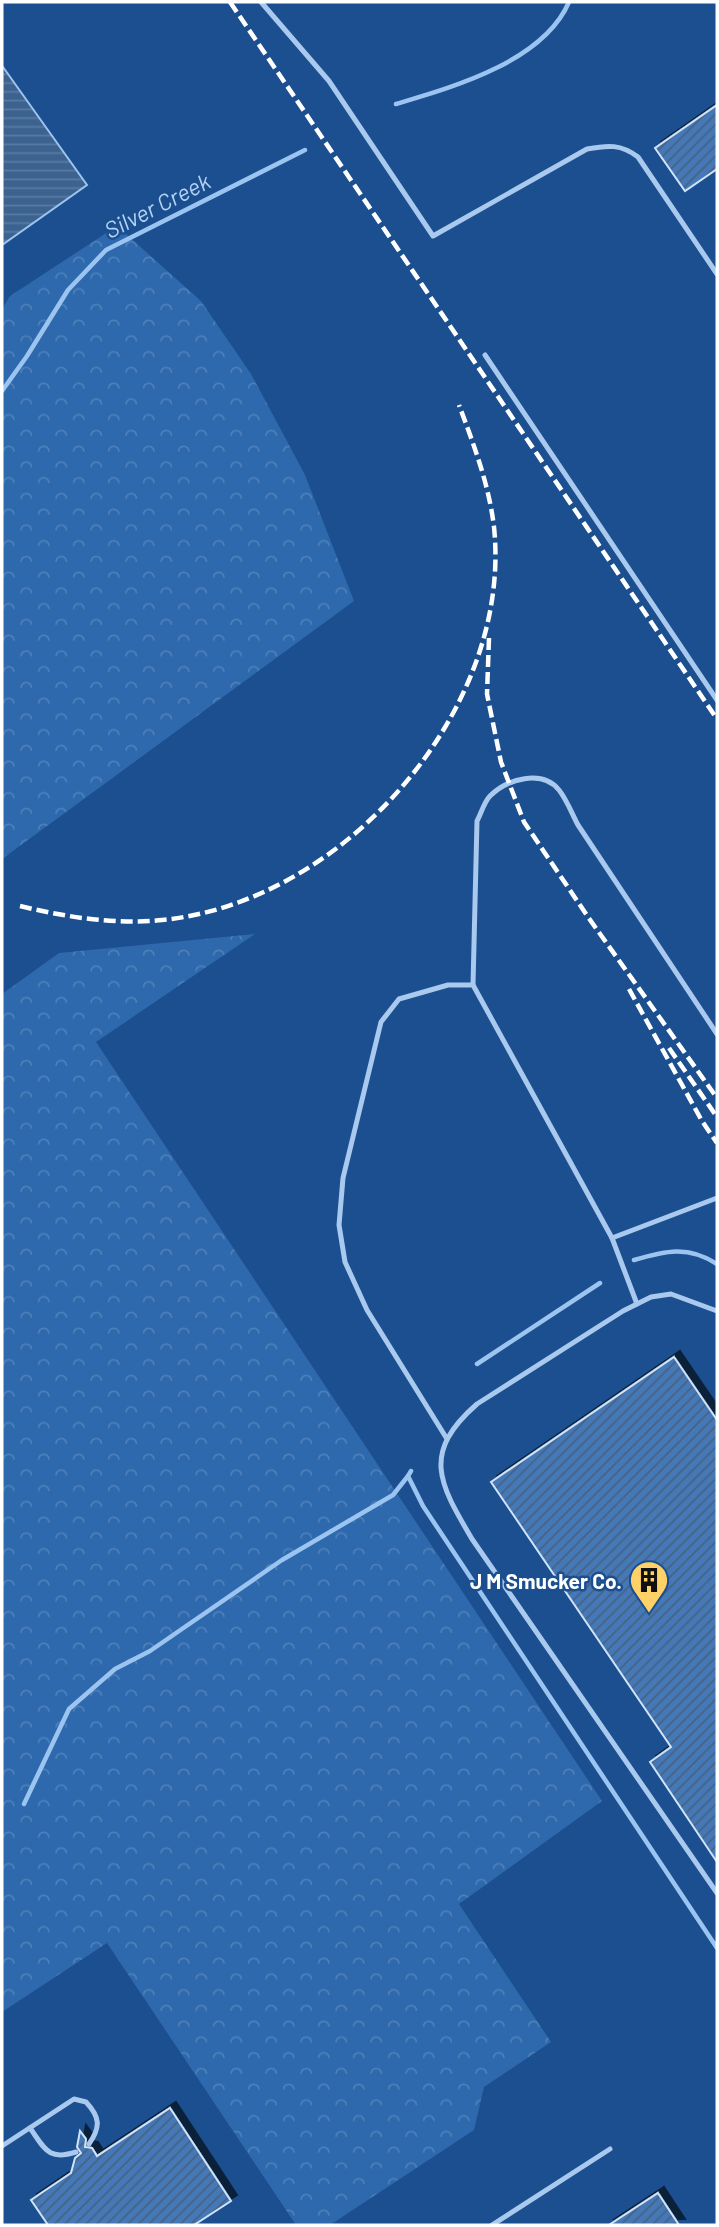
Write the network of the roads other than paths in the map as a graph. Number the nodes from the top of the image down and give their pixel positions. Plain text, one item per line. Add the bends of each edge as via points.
1 (261, 2) edge
2 (717, 274) edge
3 (485, 355) dead end
4 (717, 700) edge
5 (473, 985) junction
6 (717, 1034) edge
7 (717, 1199) edge
8 (612, 1238) junction
9 (637, 1304) junction
10 (717, 1311) edge
11 (447, 1439) junction
12 (717, 1893) edge
13 (30, 2128) junction
14 (89, 2144) dead end
15 (2, 2146) edge
16 (610, 2149) dead end
17 (76, 2152) dead end
18 (492, 2225) edge

1 - 2 lane via 329,81 433,236 587,149 608,145 638,157
3 - 4 lane
5 - 6 lane via 477,821 489,797 508,785 528,778 546,779 559,790
5 - 8 lane
5 - 11 lane via 448,985 399,999 381,1022 343,1178 340,1225 345,1262 367,1310
7 - 8 lane
8 - 9 lane
9 - 10 lane via 671,1294
9 - 11 lane via 477,1404
11 - 12 lane via 440,1465 444,1492
13 - 14 lane via 74,2099 80,2100 99,2124
13 - 15 lane
13 - 17 lane via 52,2155
16 - 18 lane

